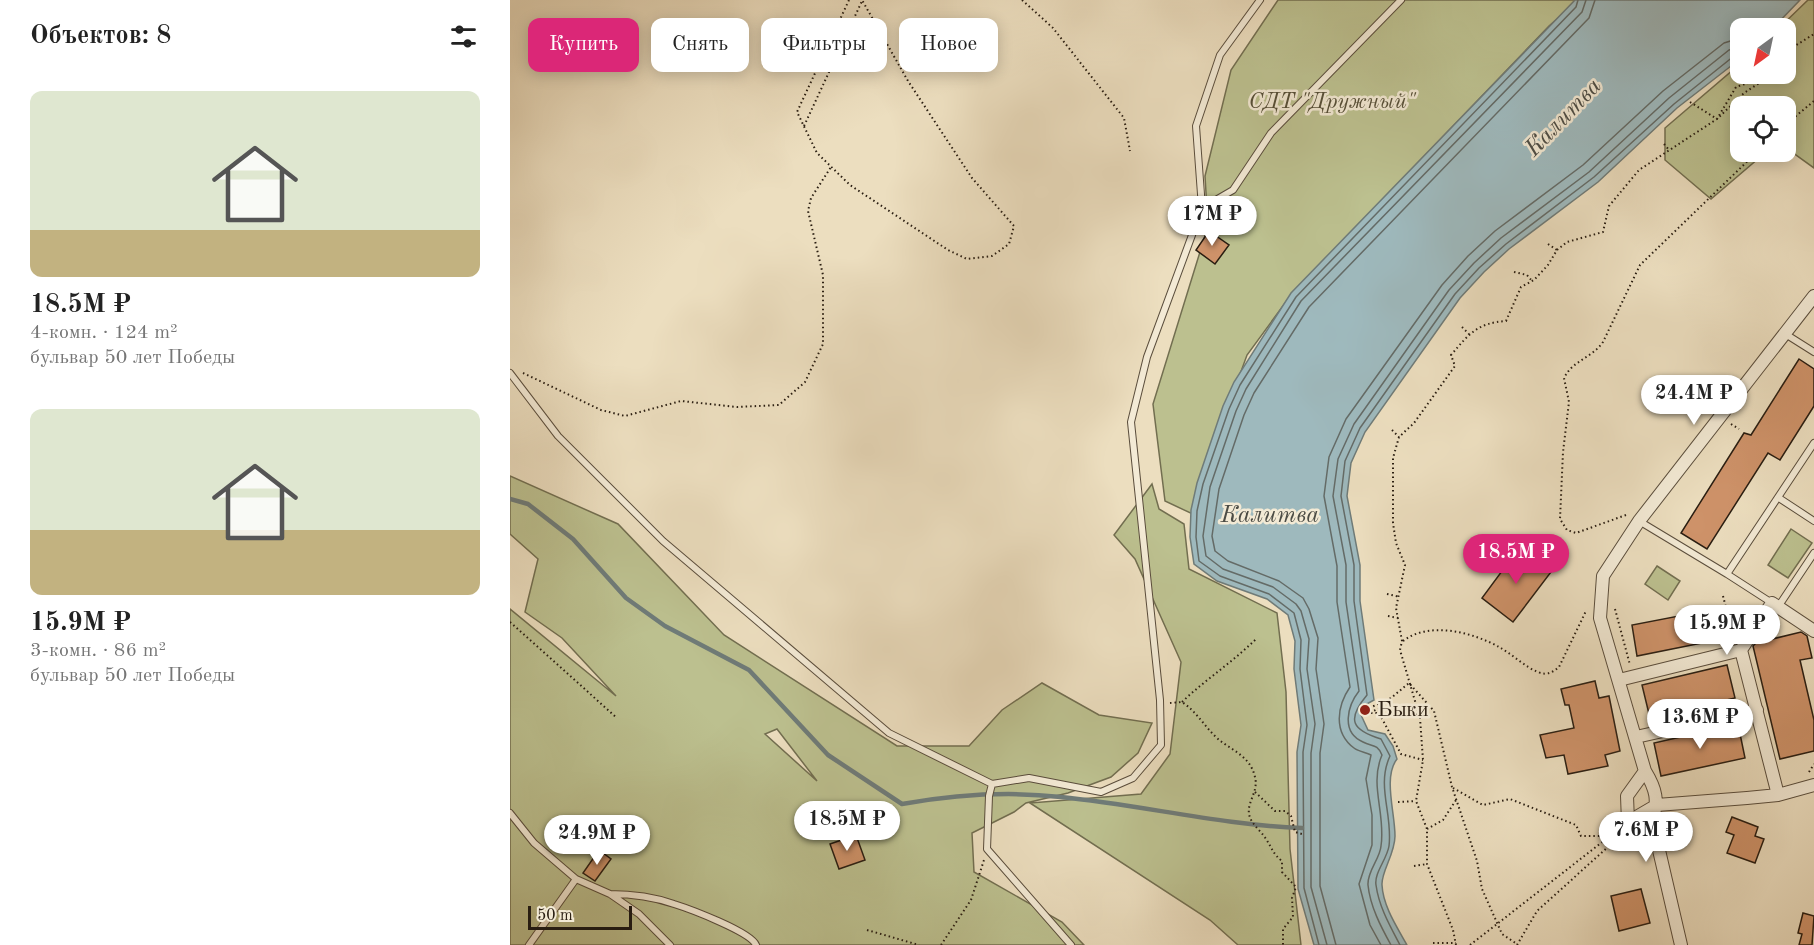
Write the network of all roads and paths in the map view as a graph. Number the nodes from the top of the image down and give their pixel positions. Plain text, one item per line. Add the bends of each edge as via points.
1 (849, 0) edge
2 (862, 0) edge
3 (1022, 0) edge
4 (1260, 0) edge
5 (1401, 0) edge
6 (1813, 35) edge
7 (1814, 40) edge
8 (1796, 46) edge
9 (1742, 84) edge
10 (1758, 84) edge
11 (1814, 101) edge
12 (1690, 102) dead end
13 (1796, 116) edge
14 (1717, 119) junction
15 (804, 126) junction
16 (1664, 144) dead end
17 (1669, 150) junction
18 (1130, 151) dead end
19 (1747, 162) edge
20 (831, 167) junction
21 (1202, 208) junction
22 (1548, 244) dead end
23 (1557, 250) junction
24 (1514, 272) dead end
25 (1532, 281) junction
26 (1814, 296) edge
27 (1462, 327) dead end
28 (1469, 334) junction
29 (1787, 334) junction
30 (1814, 352) edge
31 (520, 371) dead end
32 (510, 374) edge
33 (1392, 430) dead end
34 (1398, 437) junction
35 (1814, 443) edge
36 (1779, 498) junction
37 (1634, 517) junction
38 (1814, 521) edge
39 (1814, 553) edge
40 (1727, 574) junction
41 (1388, 594) dead end
42 (1723, 596) dead end
43 (1400, 597) junction
44 (1775, 605) junction
45 (1588, 606) dead end
46 (1614, 606) dead end
47 (1388, 616) dead end
48 (1398, 618) junction
49 (510, 622) edge
50 (1814, 631) edge
51 (1256, 639) dead end
52 (1402, 641) junction
53 (1739, 650) junction
54 (1625, 678) junction
55 (1409, 682) junction
56 (1182, 702) junction
57 (1380, 703) junction
58 (1164, 708) dead end
59 (1365, 710) dead end
60 (1757, 710) junction
61 (617, 718) dead end
62 (1636, 737) junction
63 (1423, 760) junction
64 (1645, 771) junction
65 (992, 784) junction
66 (1814, 785) edge
67 (1452, 787) junction
68 (1256, 792) junction
69 (1778, 795) junction
70 (1456, 800) junction
71 (1416, 801) junction
72 (1398, 802) dead end
73 (1693, 803) junction
74 (1657, 805) junction
75 (510, 813) edge
76 (1628, 822) junction
77 (1426, 829) junction
78 (1302, 834) dead end
79 (1620, 836) junction
80 (1658, 844) junction
81 (987, 849) junction
82 (1427, 864) junction
83 (1414, 866) dead end
84 (576, 879) junction
85 (610, 894) junction
86 (867, 930) dead end
87 (1433, 943) dead end
88 (1456, 944) edge
89 (529, 945) edge
90 (669, 945) edge
91 (756, 945) edge
92 (919, 945) edge
93 (941, 945) edge
94 (1071, 945) edge
95 (1283, 945) edge
96 (1470, 945) edge
97 (1517, 945) edge
98 (1681, 945) edge

1 - 15 path via 797,112
2 - 15 path
2 - 20 path via 908,81 972,178 1014,226 1009,244 992,256 967,259 850,185
3 - 18 path via 1053,28 1124,118
4 - 21 lane via 1220,55 1196,126
5 - 21 lane via 1271,133 1233,190
6 - 7 path
6 - 8 path
9 - 14 path via 1736,87
10 - 14 path
11 - 13 path
12 - 14 path
14 - 17 path
15 - 20 path via 817,153
16 - 17 path
17 - 23 path via 1639,170 1616,197 1609,206 1603,232 1567,242
19 - 37 path via 1640,265 1603,342 1573,365 1564,378 1569,402 1563,452 1562,525 1576,533
20 - 31 path via 811,198 808,211 823,275 823,344 804,382 780,405 737,407 681,400 625,416 591,405
21 - 65 lane via 1147,357 1131,422 1160,700 1161,745 1133,778 1101,792 1029,778
22 - 23 path
23 - 25 path
24 - 25 path via 1527,275
25 - 28 path via 1521,287 1506,321 1487,322
26 - 29 street
27 - 28 path
28 - 34 path via 1451,355 1455,366 1414,423
29 - 30 lane
29 - 37 street
32 - 65 lane via 558,436 663,541 890,733
33 - 34 path
34 - 43 path via 1393,458 1393,523 1396,543 1406,565
35 - 36 lane
36 - 38 lane
36 - 40 lane
37 - 40 lane
37 - 54 street via 1603,576 1600,618
39 - 44 lane
40 - 44 lane
41 - 43 path
42 - 53 path
43 - 48 path
44 - 50 street
44 - 53 street
45 - 52 path via 1559,667 1552,673 1540,673 1475,636 1426,631 1413,633
46 - 54 path
47 - 48 path
48 - 52 path
49 - 61 path
51 - 56 path
52 - 55 path via 1402,659
53 - 54 street
53 - 60 street
54 - 62 street
55 - 57 path
55 - 63 path via 1420,718
55 - 67 path via 1434,711
56 - 58 path via 1173,701
56 - 68 path via 1197,712 1218,740 1232,746 1249,764
57 - 59 path
57 - 63 path via 1380,708 1369,713 1379,713 1401,754
60 - 62 street
60 - 69 street
62 - 64 street
63 - 71 path
64 - 74 street via 1654,785
64 - 76 street via 1627,796
65 - 81 lane
66 - 69 street
67 - 70 path
67 - 79 path via 1483,805 1510,799 1576,825 1581,836
68 - 78 path via 1275,810 1291,816 1295,832
68 - 95 path via 1248,810 1253,824 1267,839 1273,854 1282,861 1282,872 1296,887 1293,917 1283,929
69 - 73 street
70 - 77 path via 1443,820
70 - 97 path via 1477,861 1482,889 1502,934
71 - 72 path
71 - 77 path
73 - 74 street
73 - 80 path
74 - 76 street
74 - 80 street via 1652,820
75 - 84 lane via 534,843
76 - 79 path
76 - 96 path, bridge
77 - 82 path
79 - 97 path via 1537,911
80 - 98 street
81 - 93 path via 971,900
81 - 94 lane
82 - 83 path
82 - 88 path
84 - 85 lane
84 - 89 lane
85 - 90 lane via 639,914
85 - 91 lane via 674,904 738,931
86 - 92 path
87 - 88 path

